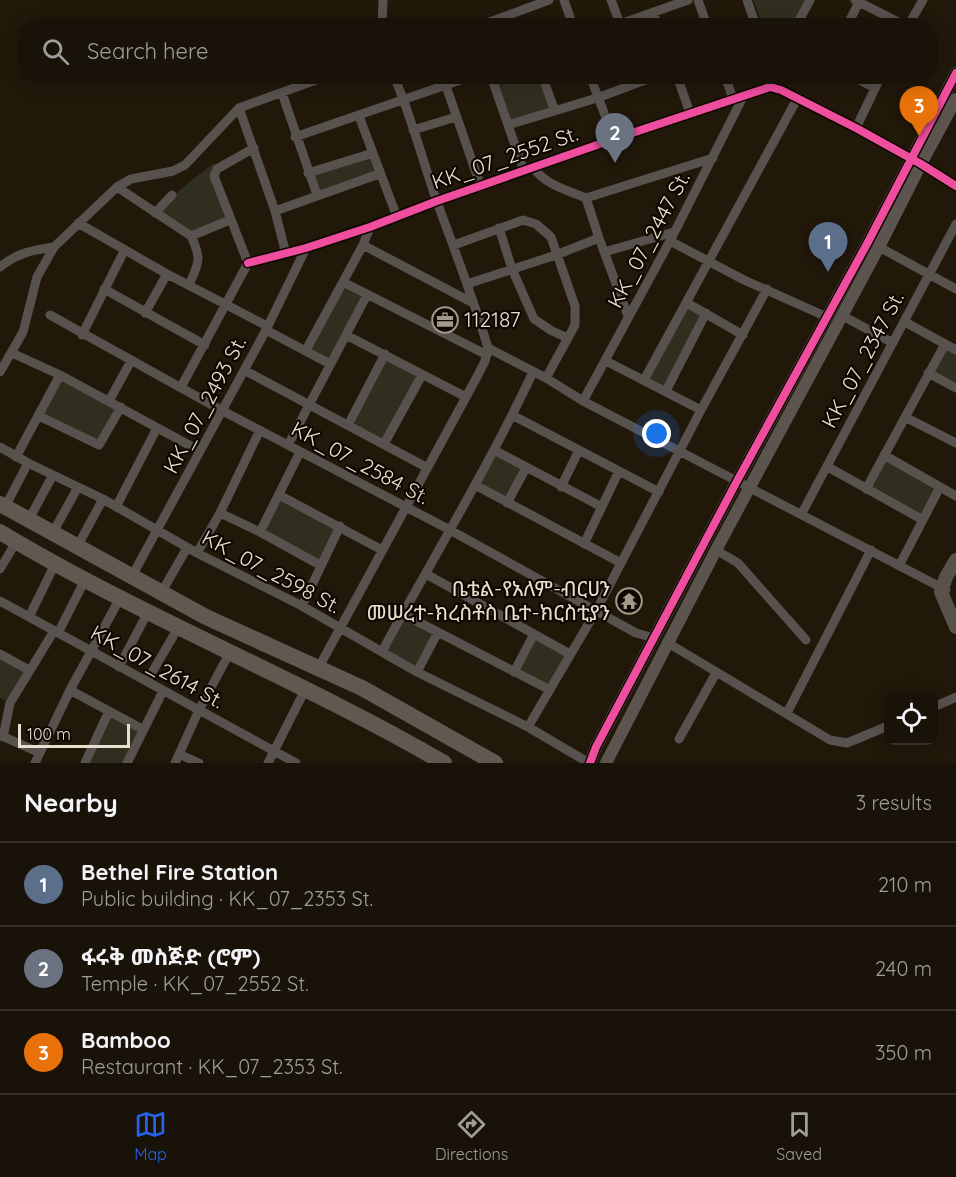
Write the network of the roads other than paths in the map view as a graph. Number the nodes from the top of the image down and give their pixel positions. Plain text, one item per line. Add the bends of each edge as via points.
1 (382, 0) edge
2 (549, 0) edge
3 (564, 0) edge
4 (612, 0) edge
5 (688, 0) edge
6 (698, 0) edge
7 (747, 0) edge
8 (810, 0) edge
9 (923, 0) edge
10 (857, 1) edge
11 (653, 12) junction
12 (382, 18) edge
13 (501, 18) edge
14 (570, 18) edge
15 (618, 18) edge
16 (638, 18) edge
17 (655, 18) edge
18 (704, 18) edge
19 (753, 18) edge
20 (800, 18) edge
21 (850, 18) edge
22 (891, 18) edge
23 (912, 18) edge
24 (956, 73) edge
25 (306, 84) edge
26 (397, 84) edge
27 (451, 84) edge
28 (494, 84) edge
29 (545, 84) edge
30 (593, 84) edge
31 (629, 84) edge
32 (680, 84) edge
33 (728, 84) edge
34 (867, 84) edge
35 (877, 84) edge
36 (446, 86) junction
37 (875, 88) junction
38 (282, 93) junction
39 (744, 94) junction
40 (597, 98) junction
41 (404, 99) junction
42 (733, 99) junction
43 (797, 99) junction
44 (956, 99) edge
45 (239, 108) junction
46 (555, 111) junction
47 (690, 113) junction
48 (359, 116) junction
49 (456, 117) junction
50 (508, 125) junction
51 (856, 128) junction
52 (413, 130) junction
53 (295, 137) junction
54 (614, 139) junction
55 (254, 148) junction
56 (373, 153) junction
57 (712, 159) junction
58 (916, 162) junction
59 (529, 169) junction
60 (308, 173) junction
61 (379, 174) junction
62 (956, 186) edge
63 (117, 187) junction
64 (480, 187) junction
65 (172, 195) dead end
66 (317, 195) junction
67 (586, 198) junction
68 (437, 201) junction
69 (275, 211) junction
70 (154, 213) junction
71 (397, 217) junction
72 (230, 220) junction
73 (78, 223) junction
74 (956, 224) edge
75 (370, 227) junction
76 (499, 228) junction
77 (675, 232) junction
78 (191, 236) junction
79 (599, 238) junction
80 (670, 241) junction
81 (363, 245) junction
82 (454, 245) junction
83 (874, 245) junction
84 (54, 247) junction
85 (306, 248) junction
86 (124, 251) junction
87 (604, 252) junction
88 (286, 254) junction
89 (556, 255) junction
90 (248, 263) junction
91 (709, 263) junction
92 (0, 267) edge
93 (512, 269) junction
94 (929, 273) junction
95 (167, 274) junction
96 (343, 282) junction
97 (467, 284) junction
98 (189, 285) junction
99 (956, 288) edge
100 (767, 289) junction
101 (104, 290) junction
102 (367, 295) junction
103 (473, 303) junction
104 (687, 303) junction
105 (226, 304) junction
106 (842, 306) junction
107 (145, 313) junction
108 (706, 313) junction
109 (50, 315) dead end
110 (628, 316) junction
111 (827, 316) junction
112 (905, 322) junction
113 (267, 328) junction
114 (82, 335) junction
115 (346, 335) junction
116 (743, 335) junction
117 (568, 338) junction
118 (893, 343) junction
119 (945, 344) junction
120 (205, 345) junction
121 (306, 350) junction
122 (956, 350) edge
123 (12, 352) junction
124 (487, 352) junction
125 (385, 354) junction
126 (130, 361) junction
127 (606, 361) junction
128 (330, 364) junction
129 (0, 369) edge
130 (244, 370) junction
131 (534, 372) junction
132 (928, 373) junction
133 (60, 375) junction
134 (422, 375) junction
135 (546, 378) junction
136 (644, 380) junction
137 (181, 387) junction
138 (956, 388) edge
139 (666, 391) junction
140 (466, 398) junction
141 (583, 400) junction
142 (109, 401) junction
143 (310, 404) junction
144 (121, 407) junction
145 (221, 410) junction
146 (701, 410) junction
147 (512, 415) junction
148 (39, 416) junction
149 (905, 417) junction
150 (348, 425) junction
151 (158, 429) junction
152 (260, 430) junction
153 (956, 443) edge
154 (384, 444) junction
155 (288, 445) junction
156 (1, 450) edge
157 (494, 450) junction
158 (579, 450) junction
159 (200, 451) junction
160 (680, 451) junction
161 (300, 452) junction
162 (884, 455) junction
163 (16, 456) junction
164 (28, 463) junction
165 (426, 467) junction
166 (828, 467) junction
167 (526, 468) junction
168 (619, 471) junction
169 (53, 475) junction
170 (737, 481) junction
171 (475, 485) junction
172 (561, 486) junction
173 (78, 487) junction
174 (940, 487) junction
175 (750, 488) junction
176 (866, 489) junction
177 (659, 492) junction
178 (279, 495) junction
179 (956, 496) edge
180 (103, 499) junction
181 (507, 503) junction
182 (2, 506) edge
183 (116, 507) junction
184 (405, 507) junction
185 (602, 507) junction
186 (220, 513) junction
187 (802, 513) junction
188 (922, 520) junction
189 (28, 521) junction
190 (340, 526) junction
191 (450, 530) junction
192 (157, 531) junction
193 (0, 532) edge
194 (260, 532) junction
195 (52, 534) junction
196 (16, 542) junction
197 (584, 544) junction
198 (77, 547) junction
199 (187, 548) junction
200 (382, 550) junction
201 (717, 550) junction
202 (871, 550) junction
203 (197, 553) junction
204 (956, 560) edge
205 (621, 563) junction
206 (55, 564) junction
207 (320, 565) junction
208 (899, 566) junction
209 (0, 569) edge
210 (956, 569) edge
211 (426, 574) junction
212 (132, 576) junction
213 (85, 580) junction
214 (944, 589) junction
215 (161, 592) junction
216 (120, 598) junction
217 (0, 601) edge
218 (302, 606) junction
219 (596, 611) junction
220 (148, 612) junction
221 (401, 614) junction
222 (956, 614) edge
223 (29, 617) junction
224 (956, 627) edge
225 (178, 628) junction
226 (339, 628) junction
227 (56, 632) junction
228 (438, 632) junction
229 (534, 634) junction
230 (654, 638) junction
231 (807, 640) dead end
232 (668, 643) junction
233 (382, 651) junction
234 (92, 652) junction
235 (230, 652) junction
236 (0, 654) edge
237 (570, 654) junction
238 (119, 667) junction
239 (319, 667) junction
240 (29, 670) junction
241 (417, 672) junction
242 (514, 672) junction
243 (716, 673) junction
244 (147, 681) junction
245 (306, 688) junction
246 (70, 690) junction
247 (550, 690) junction
248 (163, 691) junction
249 (956, 697) edge
250 (0, 698) edge
251 (10, 703) junction
252 (938, 705) edge
253 (199, 710) junction
254 (110, 711) junction
255 (787, 713) junction
256 (528, 727) junction
257 (884, 728) edge
258 (142, 729) junction
259 (1, 736) edge
260 (679, 739) dead end
261 (274, 751) junction
262 (40, 753) junction
263 (177, 758) edge
264 (35, 763) edge
265 (86, 763) edge
266 (127, 763) edge
267 (199, 763) edge
268 (268, 763) edge
269 (296, 763) edge
270 (444, 763) edge
271 (495, 763) edge
272 (589, 763) edge
273 (606, 763) edge

1 - 12 street
2 - 13 street
3 - 14 street
4 - 15 street
5 - 11 street
6 - 18 street
7 - 19 street
8 - 20 street
9 - 23 street
10 - 21 street
10 - 22 street
11 - 16 street
11 - 17 street
24 - 58 street
25 - 38 street
26 - 41 street
27 - 36 street
28 - 50 street
29 - 46 street
30 - 40 street
31 - 40 street
32 - 47 street
33 - 42 street
34 - 37 street
35 - 37 street
36 - 41 street
36 - 49 street
37 - 51 street
38 - 45 street
38 - 53 street
39 - 42 street, KK_07_2552 St.
39 - 43 street, KK_07_2552 St. via 770,87
39 - 57 street, KK_07_2447 St.
40 - 46 street
40 - 54 street
41 - 48 street
41 - 52 street
42 - 47 street, KK_07_2552 St.
43 - 51 street, KK_07_2552 St.
43 - 91 street
44 - 58 street
45 - 55 street
45 - 63 street via 184,165 131,179
46 - 50 street
47 - 54 street, KK_07_2552 St.
48 - 53 street
48 - 56 street
49 - 52 street
49 - 64 street
50 - 59 street
51 - 58 street, KK_07_2552 St.
52 - 68 street
53 - 60 street
54 - 59 street, KK_07_2552 St.
55 - 69 street
55 - 72 street via 214,173
56 - 60 street
56 - 61 street
57 - 67 street
57 - 77 street, KK_07_2447 St.
58 - 62 street, KK_07_2552 St.
58 - 83 street
59 - 64 street, KK_07_2552 St.
59 - 67 street via 552,185
60 - 66 street
61 - 66 street
61 - 71 street
63 - 70 street
63 - 73 street
64 - 68 street, KK_07_2552 St.
65 - 70 street
66 - 69 street
67 - 79 street
68 - 71 street, KK_07_2552 St.
68 - 82 street
69 - 88 street
70 - 78 street
71 - 75 street, KK_07_2552 St.
72 - 78 street
72 - 90 street
73 - 84 street
73 - 86 street
74 - 94 street, KK_07_2347 St.
75 - 81 street
75 - 85 street, KK_07_2552 St.
76 - 82 street
76 - 89 street via 528,220 550,237
76 - 93 street
77 - 80 street, KK_07_2447 St.
77 - 87 street
78 - 98 street via 199,263
79 - 87 street
79 - 89 street
80 - 91 street
80 - 110 street, KK_07_2447 St.
81 - 96 street
81 - 103 street
82 - 97 street
83 - 94 street
83 - 106 street
84 - 92 street via 11,257
84 - 123 street via 37,277 23,332
85 - 88 street, KK_07_2552 St.
85 - 113 street, KK_07_2493 St.
86 - 95 street
86 - 101 street
87 - 110 street
88 - 90 street, KK_07_2552 St.
89 - 93 street
89 - 117 street via 575,306 575,325
90 - 105 street
91 - 100 street
91 - 104 street
93 - 97 street
93 - 117 street via 534,319
94 - 99 street
94 - 112 street, KK_07_2347 St.
95 - 98 street
95 - 107 street
96 - 102 street
96 - 121 street
97 - 103 street
98 - 105 street
100 - 111 street
100 - 116 street
101 - 107 street
101 - 114 street
102 - 115 street
102 - 124 street
103 - 124 street
104 - 108 street
104 - 136 street
105 - 113 street
105 - 120 street
106 - 111 street
106 - 118 street
106 - 175 street
107 - 120 street
108 - 116 street
108 - 139 street
109 - 114 street, KK_07_2584 St.
110 - 127 street, KK_07_2447 St.
111 - 170 street
112 - 118 street, KK_07_2347 St.
112 - 119 street
113 - 121 street
113 - 130 street, KK_07_2493 St.
114 - 126 street, KK_07_2584 St.
115 - 125 street
115 - 128 street
116 - 146 street
117 - 135 street
118 - 166 street, KK_07_2347 St.
119 - 122 street
119 - 132 street
120 - 137 street
121 - 128 street
123 - 129 street
123 - 133 street
124 - 131 street
124 - 140 street
125 - 134 street
125 - 150 street
126 - 137 street, KK_07_2584 St.
126 - 142 street
127 - 136 street
127 - 141 street, KK_07_2447 St.
128 - 143 street
130 - 143 street
130 - 145 street, KK_07_2493 St.
131 - 135 street
131 - 147 street
132 - 138 street
132 - 149 street
133 - 142 street
133 - 148 street
134 - 140 street
134 - 154 street
135 - 141 street
136 - 139 street
137 - 145 street, KK_07_2584 St.
139 - 146 street
140 - 165 street
141 - 160 street
142 - 144 street
143 - 150 street
143 - 155 street
144 - 148 street via 99,445
144 - 151 street
145 - 152 street, KK_07_2584 St.
145 - 159 street, KK_07_2493 St.
146 - 160 street
147 - 157 street
147 - 158 street
148 - 163 street
149 - 153 street
149 - 162 street
150 - 154 street
151 - 159 street
151 - 183 street
152 - 155 street, KK_07_2584 St.
152 - 186 street
154 - 165 street
155 - 161 street, KK_07_2584 St.
156 - 163 street, KK_07_2598 St.
157 - 167 street
157 - 171 street
158 - 168 street
158 - 172 street
159 - 192 street, KK_07_2493 St.
160 - 170 street
160 - 177 street
161 - 178 street
161 - 184 street, KK_07_2584 St.
162 - 174 street
162 - 176 street
163 - 164 street, KK_07_2598 St.
164 - 169 street, KK_07_2598 St.
164 - 182 street
165 - 184 street
166 - 176 street
166 - 187 street, KK_07_2347 St.
167 - 172 street
167 - 181 street
168 - 177 street
168 - 185 street
169 - 173 street, KK_07_2598 St.
169 - 189 street
170 - 175 street
170 - 230 street
171 - 181 street
171 - 191 street
172 - 185 street
173 - 180 street, KK_07_2598 St.
173 - 195 street
174 - 179 street
174 - 188 street
175 - 187 street
175 - 201 street
176 - 188 street
177 - 205 street
178 - 190 street
178 - 194 street
180 - 183 street, KK_07_2598 St.
180 - 198 street
181 - 197 street
182 - 189 highway
183 - 192 street, KK_07_2598 St.
184 - 191 street, KK_07_2584 St.
184 - 200 street
185 - 197 street
186 - 194 street
186 - 203 street
187 - 202 street
188 - 208 street
189 - 195 highway
190 - 200 street
190 - 207 street
191 - 211 street
191 - 219 street, KK_07_2584 St.
192 - 199 street, KK_07_2598 St.
192 - 212 street, KK_07_2493 St.
193 - 196 highway
194 - 207 street
195 - 198 highway
196 - 206 highway
196 - 209 street
197 - 205 street
198 - 212 highway
199 - 203 street, KK_07_2598 St.
199 - 215 street
200 - 226 street
201 - 231 street via 738,563
201 - 232 street
202 - 208 street
202 - 255 street
203 - 218 street, KK_07_2598 St.
204 - 214 main road
205 - 219 street
206 - 213 highway
206 - 223 street
207 - 218 street
208 - 214 street
210 - 214 main road
211 - 221 street
211 - 229 street
212 - 215 highway
213 - 216 highway
213 - 227 street
214 - 222 main road
214 - 224 main road via 942,598
215 - 239 highway via 206,617
216 - 220 highway
216 - 234 street
217 - 223 street, KK_07_2614 St.
218 - 226 street, KK_07_2598 St.
219 - 230 street, KK_07_2584 St. via 636,633
219 - 237 street
220 - 225 highway
220 - 238 street
221 - 228 street
221 - 233 street
223 - 227 street, KK_07_2614 St.
225 - 235 highway
225 - 244 street
226 - 233 street, KK_07_2598 St.
226 - 239 street
227 - 234 street, KK_07_2614 St.
227 - 240 street
228 - 241 street
228 - 242 street
229 - 237 street
229 - 242 street
230 - 272 street
232 - 243 street
232 - 273 street
233 - 241 street, KK_07_2598 St.
234 - 238 street, KK_07_2614 St.
234 - 246 street
235 - 245 highway
235 - 253 street
236 - 240 street
237 - 247 street
238 - 244 street, KK_07_2614 St.
239 - 271 highway
240 - 251 street
241 - 256 street, KK_07_2598 St.
242 - 247 street
243 - 255 street
243 - 260 street
244 - 248 street, KK_07_2614 St.
245 - 261 street
245 - 270 highway
246 - 254 street
246 - 262 street
247 - 256 street
248 - 253 street, KK_07_2614 St.
248 - 258 street
249 - 252 street
250 - 251 street
251 - 259 street
253 - 261 street, KK_07_2614 St.
253 - 263 street
254 - 258 street
254 - 265 street
255 - 257 street via 837,742 847,743
256 - 272 street, KK_07_2598 St.
258 - 266 street
259 - 262 street
261 - 268 street
261 - 269 street, KK_07_2614 St.
262 - 264 street
263 - 267 street

